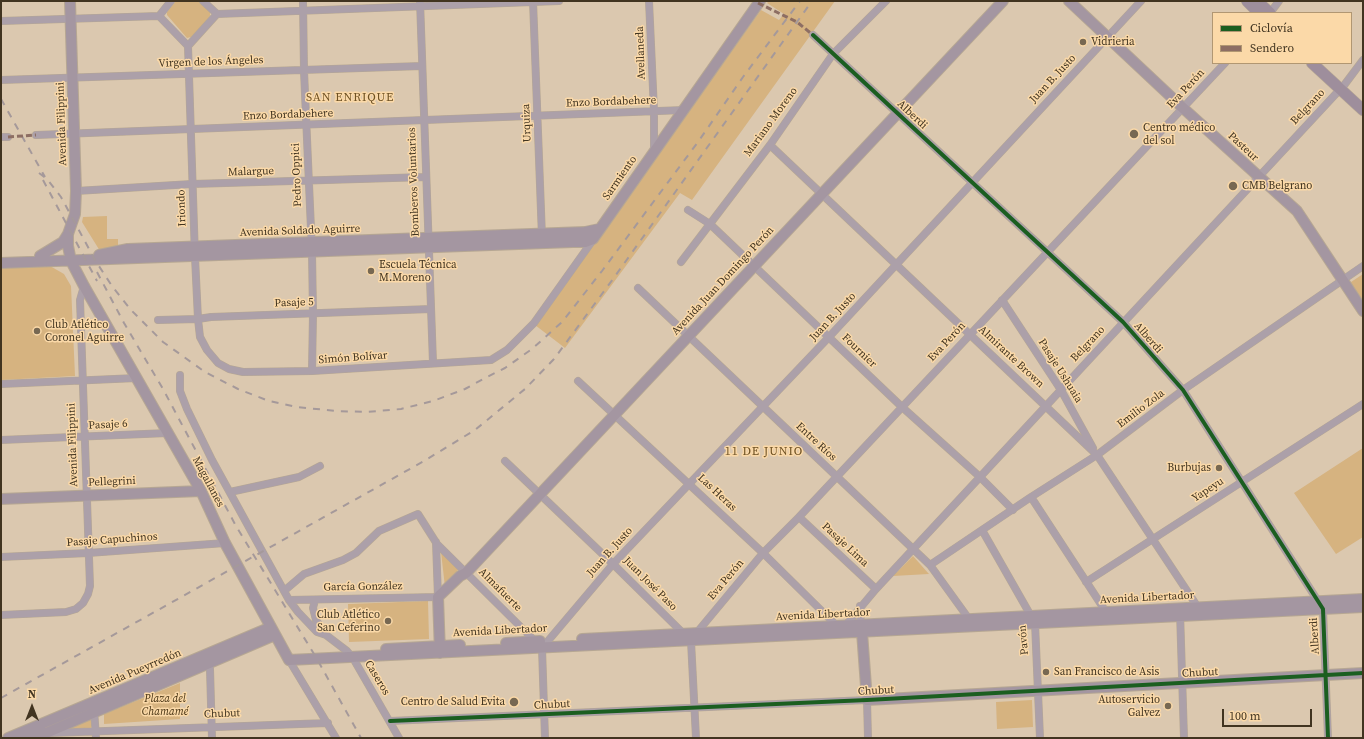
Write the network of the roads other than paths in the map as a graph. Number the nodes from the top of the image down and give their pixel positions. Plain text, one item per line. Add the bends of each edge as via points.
1 (70, 1) edge
2 (171, 1) edge
3 (203, 1) edge
4 (303, 1) edge
5 (560, 1) edge
6 (649, 1) edge
7 (760, 1) edge
8 (886, 1) edge
9 (996, 1) edge
10 (1003, 1) edge
11 (1069, 1) edge
12 (1141, 1) edge
13 (1247, 1) edge
14 (1257, 1) edge
15 (1279, 1) edge
16 (533, 2) edge
17 (420, 4) edge
18 (303, 11) junction
19 (1258, 12) edge
20 (1269, 12) edge
21 (1271, 12) edge
22 (217, 14) junction
23 (159, 16) junction
24 (70, 18) junction
25 (1, 21) edge
26 (813, 35) dead end
27 (1108, 37) junction
28 (188, 46) junction
29 (833, 54) junction
30 (1363, 60) edge
31 (1224, 64) edge
32 (1313, 64) edge
33 (1324, 64) edge
34 (422, 66) junction
35 (304, 70) junction
36 (189, 73) junction
37 (72, 77) junction
38 (1, 80) edge
39 (1342, 86) junction
40 (1363, 100) edge
41 (1183, 108) junction
42 (684, 110) junction
43 (1363, 110) edge
44 (654, 111) junction
45 (896, 112) junction
46 (537, 116) junction
47 (424, 120) junction
48 (306, 125) junction
49 (191, 129) junction
50 (74, 134) junction
51 (36, 135) dead end
52 (770, 145) junction
53 (654, 151) junction
54 (426, 177) junction
55 (1258, 177) junction
56 (308, 181) junction
57 (972, 183) junction
58 (192, 184) junction
59 (76, 191) junction
60 (820, 192) junction
61 (688, 210) dead end
62 (710, 224) junction
63 (600, 229) junction
64 (68, 234) junction
65 (542, 239) junction
66 (593, 239) junction
67 (428, 243) junction
68 (311, 247) junction
69 (195, 252) junction
70 (1047, 252) junction
71 (40, 256) junction
72 (1, 257) edge
73 (70, 258) junction
74 (681, 262) dead end
75 (1, 263) edge
76 (752, 264) junction
77 (896, 264) junction
78 (1363, 266) edge
79 (1342, 280) junction
80 (84, 286) junction
81 (638, 288) dead end
82 (1002, 300) junction
83 (431, 309) junction
84 (1363, 311) edge
85 (313, 314) junction
86 (158, 320) dead end
87 (198, 320) junction
88 (1123, 322) junction
89 (687, 334) junction
90 (970, 334) junction
91 (829, 337) junction
92 (491, 360) joint
93 (218, 363) joint
94 (433, 363) junction
95 (312, 372) junction
96 (180, 375) dead end
97 (137, 378) junction
98 (82, 381) junction
99 (578, 381) dead end
100 (1, 384) edge
101 (1060, 390) junction
102 (1183, 390) junction
103 (1363, 404) edge
104 (762, 406) junction
105 (1046, 406) junction
106 (902, 407) junction
107 (613, 413) junction
108 (168, 433) junction
109 (84, 438) junction
110 (1, 440) edge
111 (1098, 456) junction
112 (505, 461) dead end
113 (320, 466) dead end
114 (837, 477) junction
115 (980, 477) junction
116 (1241, 482) junction
117 (689, 484) junction
118 (201, 491) junction
119 (230, 492) junction
120 (538, 492) junction
121 (86, 495) junction
122 (1031, 497) junction
123 (1, 499) edge
124 (1013, 510) junction
125 (799, 517) junction
126 (982, 530) junction
127 (1153, 539) junction
128 (436, 542) junction
129 (225, 543) junction
130 (913, 549) junction
131 (88, 553) junction
132 (763, 553) junction
133 (1, 557) edge
134 (614, 564) junction
135 (930, 565) junction
136 (463, 573) junction
137 (1086, 582) junction
138 (876, 590) junction
139 (284, 592) junction
140 (438, 597) junction
141 (1363, 599) edge
142 (289, 600) junction
143 (315, 600) junction
144 (1320, 605) junction
145 (860, 606) junction
146 (1363, 607) edge
147 (1199, 611) junction
148 (1106, 612) junction
149 (1180, 612) junction
150 (1, 615) edge
151 (969, 620) junction
152 (1034, 620) junction
153 (841, 626) junction
154 (861, 629) junction
155 (273, 631) junction
156 (326, 635) junction
157 (691, 636) junction
158 (542, 644) junction
159 (440, 650) junction
160 (350, 654) junction
161 (287, 657) junction
162 (207, 659) junction
163 (1363, 673) edge
164 (1326, 675) junction
165 (1182, 683) junction
166 (1038, 691) junction
167 (867, 700) junction
168 (94, 707) junction
169 (695, 707) junction
170 (544, 714) junction
171 (390, 721) junction
172 (328, 723) junction
173 (211, 726) junction
174 (46, 733) junction
175 (95, 735) edge
176 (8, 738) edge
177 (20, 738) edge
178 (34, 738) edge
179 (212, 738) edge
180 (336, 738) edge
181 (399, 738) edge
182 (545, 738) edge
183 (696, 738) edge
184 (868, 738) edge
185 (1040, 738) edge
186 (1184, 738) edge
187 (1328, 738) edge

1 - 24 main road, Avenida Filippini
2 - 23 street
3 - 22 street
4 - 18 street, Pedro Oppici
5 - 16 street
6 - 44 street, Avellaneda
7 - 42 main road, Sarmiento
8 - 29 street, Mariano Moreno
9 - 45 main road, Avenida Juan Domingo Perón
10 - 45 main road, Avenida Juan Domingo Perón
11 - 27 main road, Pasteur
12 - 27 street, Juan B. Justo
13 - 19 main road
14 - 20 main road
15 - 21 street
16 - 17 street
16 - 46 street, Urquiza
17 - 18 street
17 - 34 street, Bomberos Voluntarios
18 - 22 street
18 - 35 street, Pedro Oppici
22 - 28 street
23 - 24 street
23 - 28 street
24 - 25 street
24 - 37 main road, Avenida Filippini
26 - 29 street, Alberdi
27 - 41 main road, Pasteur
27 - 57 street, Juan B. Justo
28 - 36 street, Iriondo
29 - 45 street, Alberdi
29 - 52 street, Mariano Moreno
30 - 39 street, Belgrano
31 - 41 street, Eva Perón
32 - 39 main road
33 - 39 main road
34 - 35 street, Virgen de los Ángeles
34 - 47 street, Bomberos Voluntarios
35 - 36 street, Virgen de los Ángeles
35 - 48 street, Pedro Oppici
36 - 37 street, Virgen de los Ángeles
36 - 49 street, Iriondo
37 - 38 street, Virgen de los Ángeles
37 - 50 main road, Avenida Filippini
39 - 40 main road
39 - 43 main road
39 - 55 street, Belgrano
41 - 55 main road, Pasteur
41 - 70 street, Eva Perón
42 - 44 street, Enzo Bordabehere
42 - 53 main road, Sarmiento
44 - 46 street, Enzo Bordabehere
44 - 53 street, Avellaneda
45 - 57 street, Alberdi
45 - 60 main road, Avenida Juan Domingo Perón
46 - 47 street, Enzo Bordabehere
46 - 65 street, Urquiza
47 - 48 street, Enzo Bordabehere
47 - 54 street, Bomberos Voluntarios
48 - 49 street, Enzo Bordabehere
48 - 56 street, Pedro Oppici
49 - 50 street, Enzo Bordabehere
49 - 58 street, Iriondo
50 - 51 street, Enzo Bordabehere
50 - 59 main road, Avenida Filippini
52 - 60 street, Almirante Brown
52 - 62 street, Mariano Moreno
53 - 63 main road, Sarmiento
54 - 56 street, Malargue
54 - 67 street, Bomberos Voluntarios
55 - 79 main road, Pasteur via 1297,211
55 - 88 street, Belgrano
56 - 58 street, Malargue
56 - 68 street, Pedro Oppici
57 - 70 street, Alberdi
57 - 77 street, Juan B. Justo
58 - 59 street, Malargue
58 - 69 street, Iriondo
59 - 64 main road, Avenida Filippini via 75,214
60 - 76 main road, Avenida Juan Domingo Perón
60 - 77 street, Almirante Brown
61 - 62 street, Fournier
62 - 74 street, Mariano Moreno
62 - 76 street, Fournier
63 - 65 main road, Avenida Soldado Aguirre
63 - 66 main road, Sarmiento
64 - 71 main road, Avenida Filippini via 63,242
64 - 73 main road, Magallanes
65 - 66 main road, Avenida Soldado Aguirre via 584,242
65 - 67 main road, Avenida Soldado Aguirre
66 - 92 street, Sarmiento via 534,323 507,350
67 - 68 main road, Avenida Soldado Aguirre
67 - 83 street, Bomberos Voluntarios
68 - 69 main road, Avenida Soldado Aguirre
68 - 85 street, Pedro Oppici
69 - 73 main road, Avenida Soldado Aguirre
69 - 87 street, Iriondo
70 - 82 street, Eva Perón
70 - 88 street, Alberdi
71 - 72 main road, Avenida Soldado Aguirre
71 - 73 main road, Avenida Soldado Aguirre
73 - 75 main road, Avenida Soldado Aguirre
73 - 80 main road, Magallanes
76 - 89 main road, Avenida Juan Domingo Perón
76 - 91 street, Fournier
77 - 90 street, Almirante Brown
77 - 91 street, Juan B. Justo
78 - 79 street, Emilio Zola
79 - 84 main road, Pasteur
79 - 102 street, Emilio Zola
80 - 97 main road, Magallanes
80 - 98 street, Avenida Filippini via 80,300
81 - 89 street, Entre Ríos
82 - 90 street, Eva Perón
82 - 101 street, Pasaje Ushuaia
83 - 85 street, Pasaje 5
83 - 94 street, Bomberos Voluntarios
85 - 87 street, Pasaje 5 via 211,317
85 - 95 street, Pedro Oppici
86 - 87 street, Pasaje 5
87 - 93 street, Iriondo via 200,338
88 - 101 street, Belgrano
88 - 102 street, Alberdi
89 - 104 street, Entre Ríos
89 - 107 main road, Avenida Juan Domingo Perón
90 - 105 street, Almirante Brown
90 - 106 street, Eva Perón
91 - 104 street, Juan B. Justo
91 - 106 street, Fournier
92 - 94 street, Simón Bolívar
93 - 95 street, Simón Bolívar via 243,372
94 - 95 street, Simón Bolívar
96 - 119 street via 180,391 187,409
97 - 98 street
97 - 108 main road, Magallanes
98 - 100 street
98 - 109 street, Avenida Filippini
99 - 107 street, Las Heras
101 - 105 street, Belgrano
101 - 111 street, Pasaje Ushuaia
102 - 111 street, Emilio Zola
102 - 116 street, Alberdi
103 - 116 street, Yapeyu
104 - 114 street, Entre Ríos
104 - 117 street, Juan B. Justo
105 - 111 street, Almirante Brown
105 - 115 street, Belgrano
106 - 114 street, Eva Perón
106 - 115 street, Fournier
107 - 117 street, Las Heras
107 - 120 main road, Avenida Juan Domingo Perón
108 - 109 street, Pasaje 6
108 - 118 main road, Magallanes
109 - 110 street, Pasaje 6
109 - 121 street, Avenida Filippini
111 - 122 street, Emilio Zola
111 - 127 street, Almirante Brown
112 - 120 street, Juan José Paso
113 - 119 street via 299,477
114 - 125 street, Eva Perón
114 - 130 street, Entre Ríos
115 - 124 street, Fournier
115 - 130 street, Belgrano
116 - 127 street, Yapeyu
116 - 144 street, Alberdi
117 - 132 street, Las Heras
117 - 134 street, Juan B. Justo
118 - 121 main road, Pellegrini
118 - 129 main road, Magallanes
119 - 139 street
120 - 134 street, Juan José Paso
120 - 136 main road, Avenida Juan Domingo Perón
121 - 123 main road, Pellegrini
121 - 131 street, Avenida Filippini
122 - 124 street, Emilio Zola
122 - 137 street
124 - 126 street, Emilio Zola
125 - 132 street, Eva Perón
125 - 138 street, Pasaje Lima
126 - 135 street, Emilio Zola
126 - 152 street, Pavón
127 - 137 street, Yapeyu
127 - 147 street, Almirante Brown
128 - 136 street, Almafuerte
128 - 139 street, Almafuerte via 418,514 379,531 356,553 343,560 304,574
128 - 140 street
129 - 131 street, Pasaje Capuchinos
129 - 155 main road, Magallanes
130 - 135 street, Entre Ríos
130 - 138 street, Belgrano
131 - 133 street, Pasaje Capuchinos
131 - 150 street, Avenida Filippini via 90,586 83,603 76,609 66,612
132 - 153 street, Las Heras
132 - 157 street, Eva Perón
134 - 157 street, Juan José Paso
134 - 158 street, Juan B. Justo
135 - 151 street, Entre Ríos
136 - 140 main road, Avenida Juan Domingo Perón
136 - 158 street, Almafuerte
137 - 148 street
138 - 145 street, Belgrano
139 - 142 street
140 - 143 street, García González
140 - 159 main road
141 - 144 main road, Avenida Libertador
142 - 143 street, García González
142 - 156 street via 317,632
143 - 156 street via 313,608 316,620
144 - 146 main road, Avenida Libertador
144 - 147 main road, Avenida Libertador
144 - 164 street, Alberdi
145 - 153 street, Belgrano
145 - 154 street
147 - 149 main road, Avenida Libertador
148 - 149 main road, Avenida Libertador
148 - 152 main road, Avenida Libertador
149 - 152 main road, Avenida Libertador
149 - 165 street
151 - 152 main road, Avenida Libertador
151 - 154 main road, Avenida Libertador
152 - 154 main road, Avenida Libertador
152 - 166 street, Pavón
153 - 154 main road, Avenida Libertador
153 - 157 main road, Avenida Libertador
154 - 157 main road, Avenida Libertador
154 - 167 main road
155 - 161 main road, Magallanes
155 - 162 main road, Avenida Pueyrredón
156 - 160 street
157 - 158 main road, Avenida Libertador
157 - 169 street
158 - 159 main road, Avenida Libertador
158 - 170 street
159 - 160 main road, Avenida Libertador
160 - 161 main road, Avenida Libertador
160 - 171 street, Caseros
161 - 172 street, Magallanes
162 - 168 main road, Avenida Pueyrredón
162 - 173 street
163 - 164 main road, Chubut
164 - 165 main road, Chubut
164 - 187 street, Alberdi
165 - 166 main road, Chubut
165 - 186 street
166 - 167 main road, Chubut
166 - 185 street, Pavón
167 - 169 street, Chubut
167 - 184 street
168 - 174 main road, Avenida Pueyrredón
168 - 175 street
168 - 176 main road, Avenida Pueyrredón
169 - 170 street, Chubut
169 - 183 street
170 - 171 street, Chubut
170 - 182 street
171 - 181 street, Caseros
172 - 173 street, Chubut
172 - 180 street, Magallanes
173 - 175 street, Chubut
173 - 179 street
174 - 175 street, Chubut
174 - 177 main road, Avenida Pueyrredón
174 - 178 street, Avenida Pueyrredón

